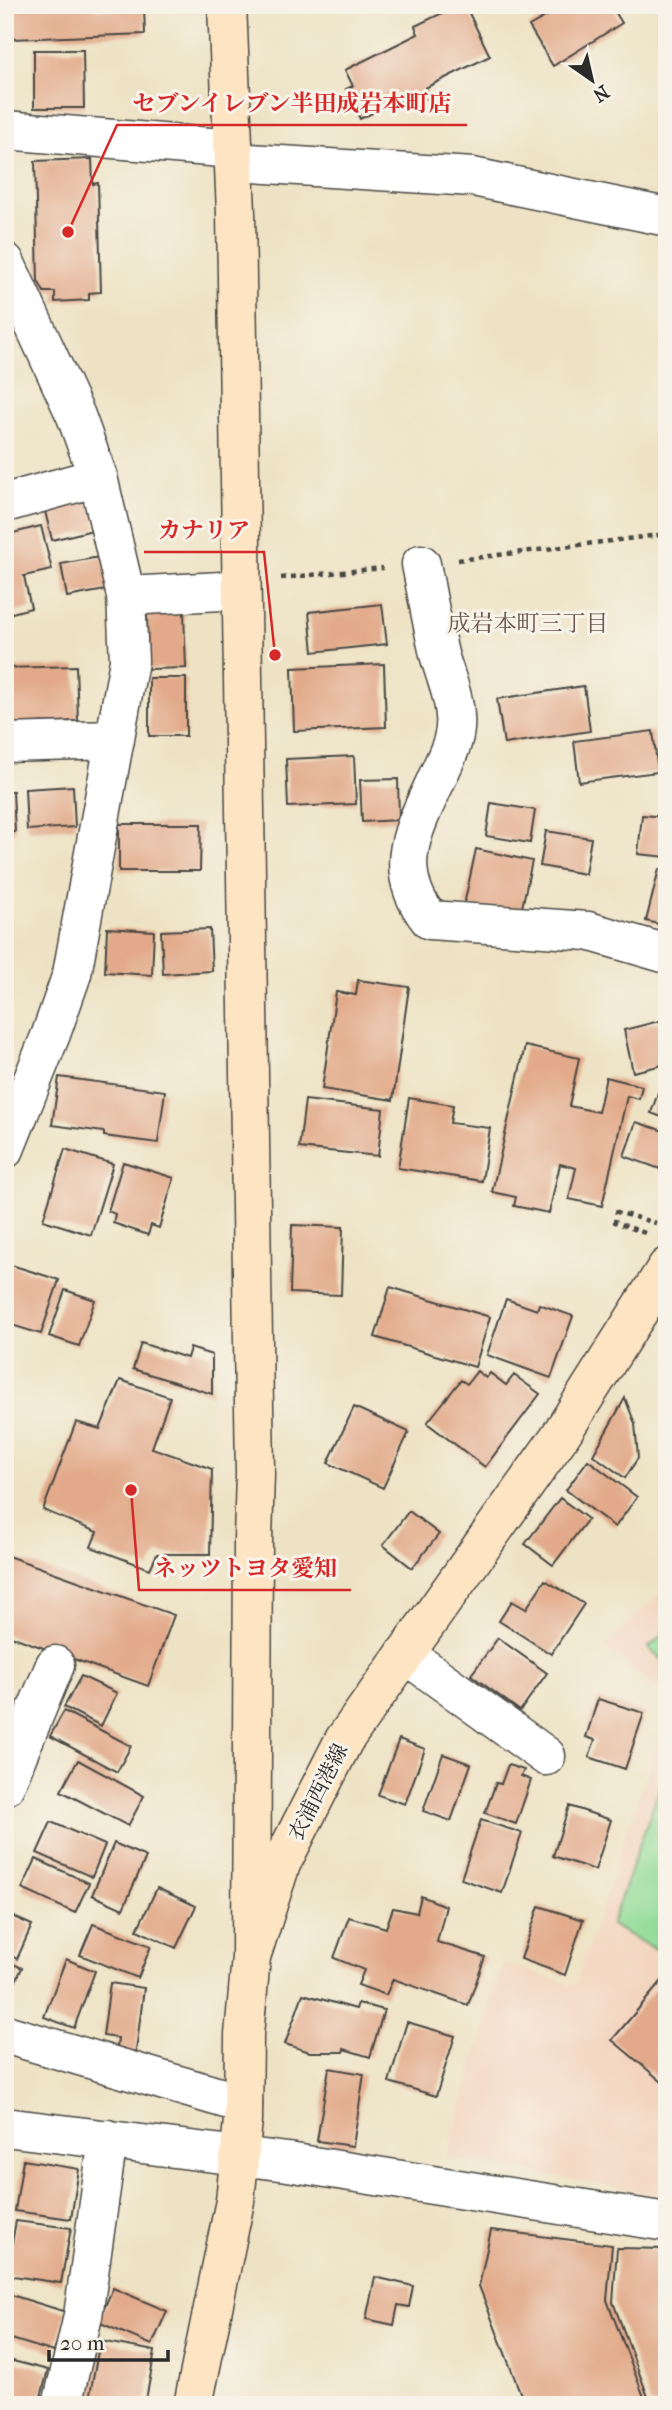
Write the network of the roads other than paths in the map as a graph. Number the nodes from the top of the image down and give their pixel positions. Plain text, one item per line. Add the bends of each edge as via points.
1 (227, 5) edge
2 (5, 130) edge
3 (234, 155) junction
4 (667, 217) edge
5 (5, 262) edge
6 (98, 477) junction
7 (5, 503) edge
8 (421, 564) road end
9 (257, 584) junction
10 (126, 596) junction
11 (115, 740) junction
12 (5, 743) edge
13 (667, 954) edge
14 (5, 1149) edge
15 (667, 1267) edge
16 (405, 1654) junction
17 (55, 1665) dead end
18 (546, 1756) dead end
19 (252, 1765) junction
20 (321, 1782) junction
21 (5, 1786) edge
22 (251, 1957) junction
23 (5, 2034) edge
24 (243, 2104) junction
25 (5, 2127) edge
26 (108, 2139) junction
27 (240, 2156) junction
28 (667, 2222) edge
29 (62, 2405) edge
30 (193, 2405) edge

1 - 3 street
2 - 3 street
3 - 4 street via 473,177
3 - 9 street
5 - 6 street via 76,416
6 - 7 street
6 - 10 street
8 - 13 street via 456,715 454,740 413,834 407,865 417,904 430,920 588,931
9 - 10 street
9 - 19 street
10 - 11 street via 129,661
11 - 12 street
11 - 14 street via 72,974
15 - 16 street, 衣浦西港線 via 560,1436
16 - 18 street
16 - 20 street, 衣浦西港線 via 344,1740
17 - 21 street
19 - 20 street via 269,1792 293,1797
19 - 22 street
20 - 22 street, 衣浦西港線 via 281,1864
22 - 24 street, 衣浦西港線
23 - 24 street
24 - 27 street, 衣浦西港線
25 - 26 street
26 - 27 street
26 - 29 street via 82,2316
27 - 28 street
27 - 30 street, 衣浦西港線

